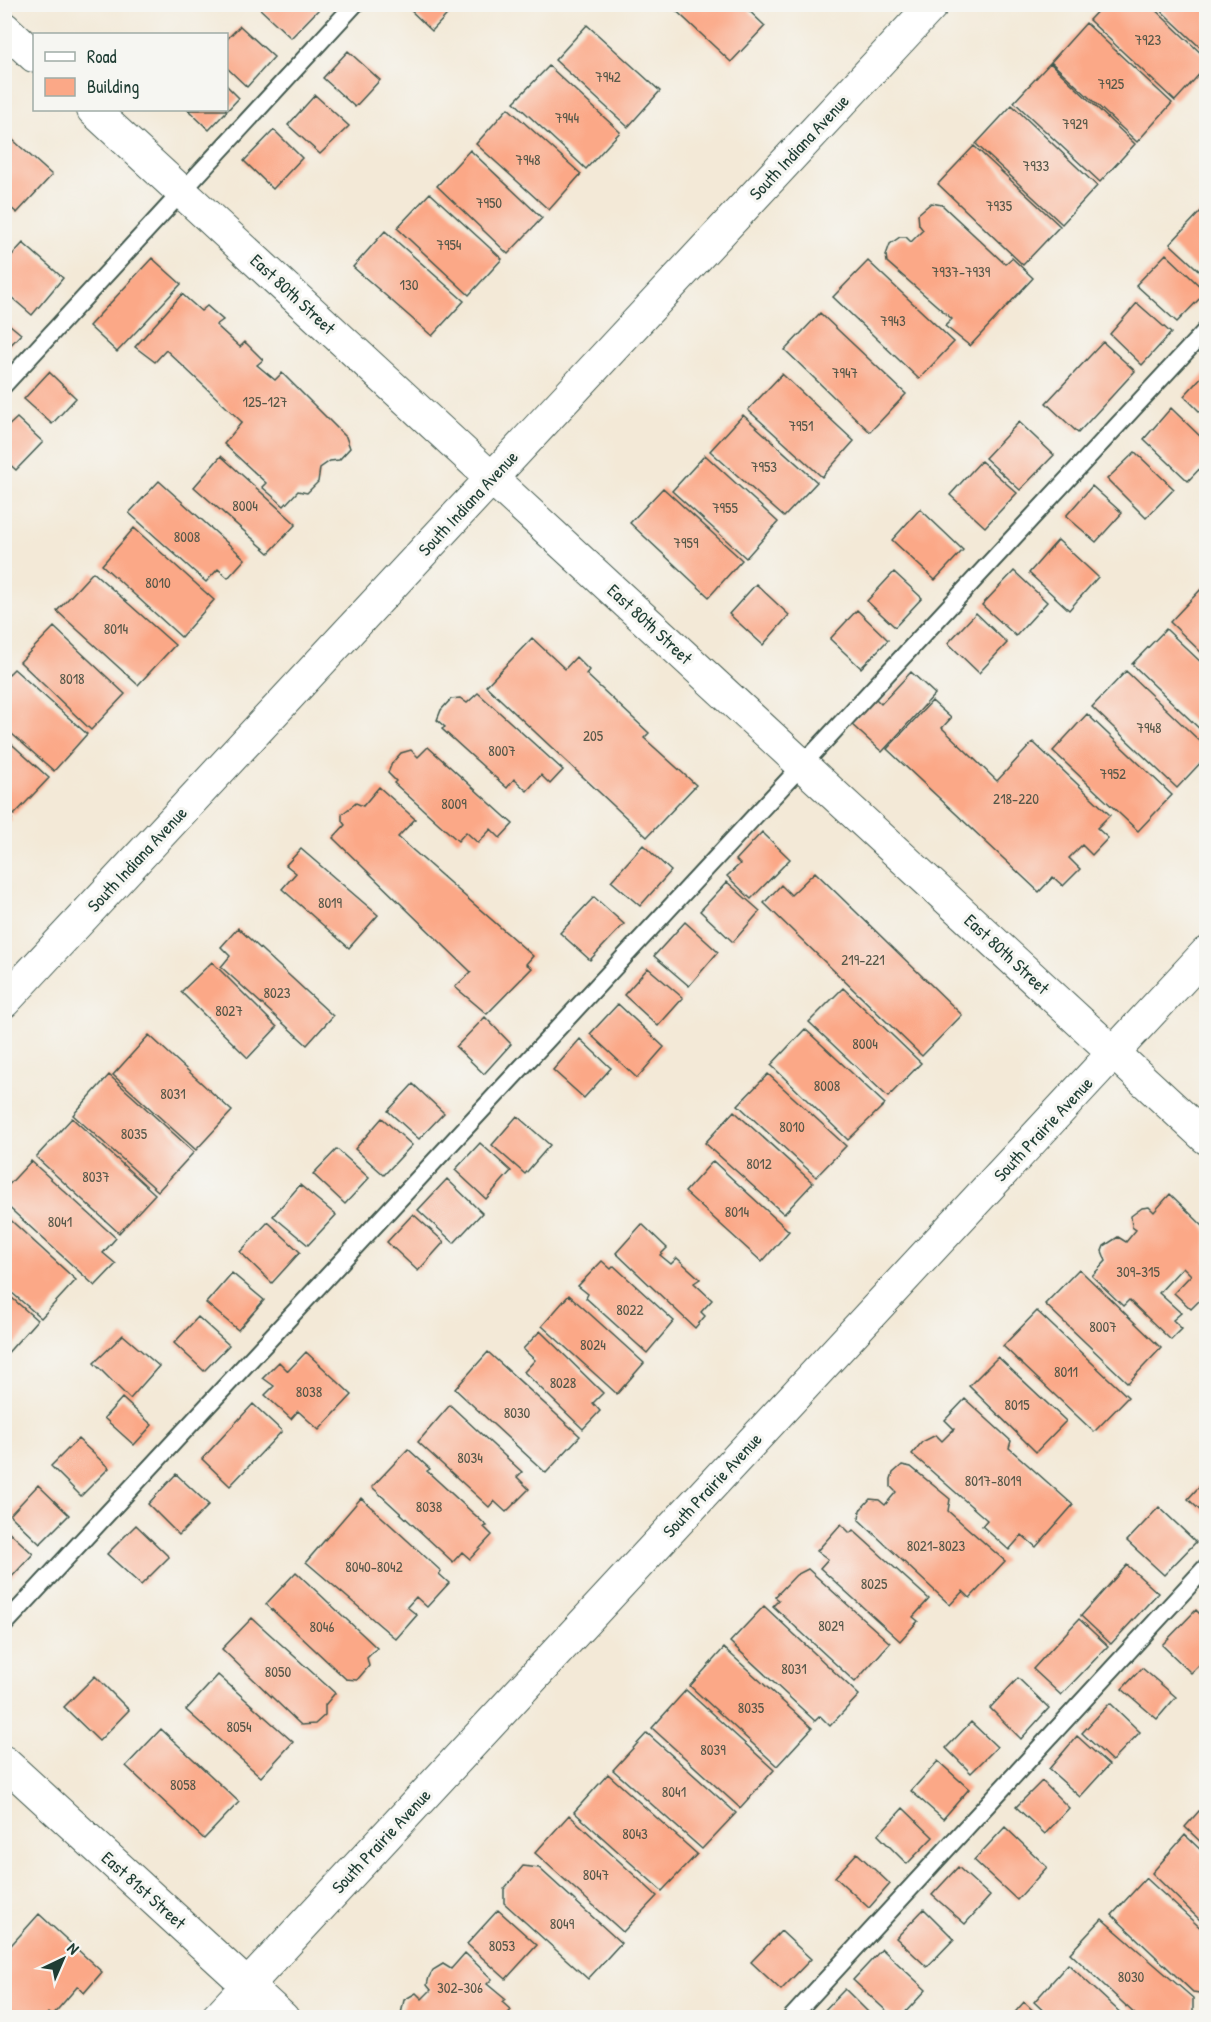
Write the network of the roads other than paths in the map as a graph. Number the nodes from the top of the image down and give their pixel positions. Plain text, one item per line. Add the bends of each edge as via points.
1 (355, 4) edge
2 (933, 4) edge
3 (4, 28) edge
4 (33, 55) edge
5 (94, 111) edge
6 (183, 192) junction
7 (1206, 330) edge
8 (4, 385) edge
9 (491, 478) junction
10 (804, 766) junction
11 (1206, 953) edge
12 (4, 1002) edge
13 (1114, 1053) junction
14 (1206, 1138) edge
15 (1206, 1568) edge
16 (4, 1624) edge
17 (4, 1762) edge
18 (247, 1985) junction
19 (217, 2018) edge
20 (283, 2018) edge
21 (791, 2018) edge

1 - 6 lane
2 - 9 street, South Indiana Avenue
3 - 4 street
5 - 6 street, East 80th Street
6 - 8 lane
6 - 9 street, East 80th Street
7 - 10 lane
9 - 10 street, East 80th Street
9 - 12 street, South Indiana Avenue
10 - 13 street, East 80th Street
10 - 16 lane
11 - 13 street, South Prairie Avenue
13 - 14 street, East 80th Street
13 - 18 street, South Prairie Avenue
15 - 21 lane
17 - 18 street, East 81st Street
18 - 19 street, South Prairie Avenue
18 - 20 street, East 81st Street

